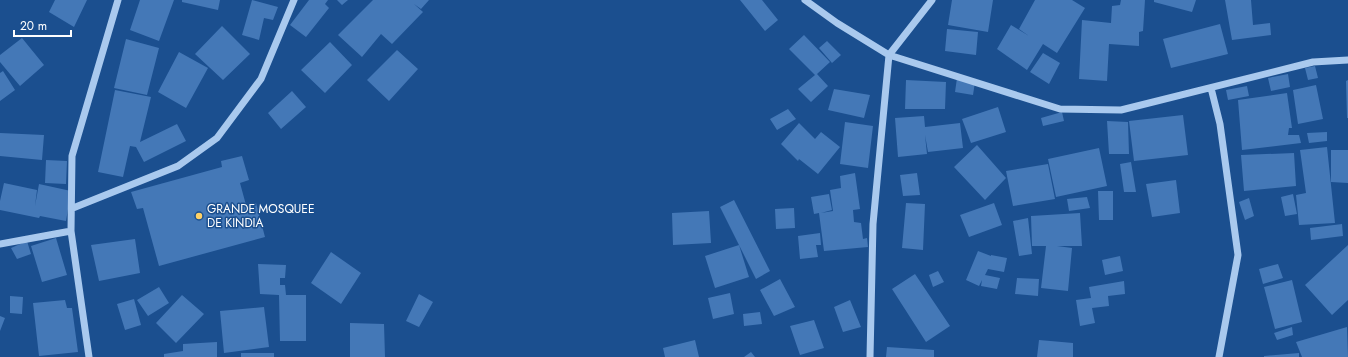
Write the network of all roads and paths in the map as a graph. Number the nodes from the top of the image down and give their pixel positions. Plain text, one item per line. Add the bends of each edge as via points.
1 (118, 0) edge
2 (294, 0) edge
3 (805, 0) edge
4 (932, 0) edge
5 (889, 54) junction
6 (1348, 60) edge
7 (1212, 88) junction
8 (73, 208) junction
9 (71, 231) junction
10 (0, 244) edge
11 (89, 357) edge
12 (870, 357) edge
13 (1219, 357) edge

1 - 8 street via 72,156
2 - 8 street via 261,79 217,138 178,166
3 - 5 street via 837,23
4 - 5 street
5 - 7 street via 1060,109 1121,110
5 - 12 street via 873,224
6 - 7 street via 1314,62
7 - 13 street via 1220,124 1238,255
8 - 9 street
9 - 10 street
9 - 11 street

